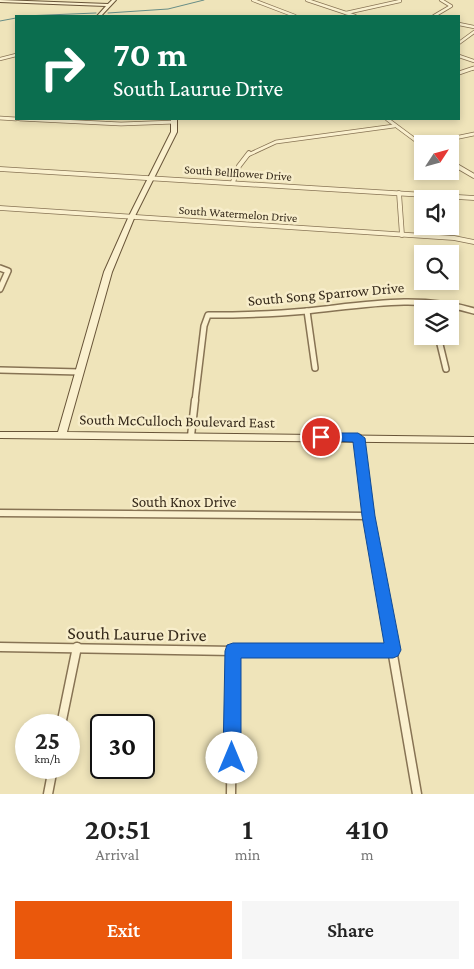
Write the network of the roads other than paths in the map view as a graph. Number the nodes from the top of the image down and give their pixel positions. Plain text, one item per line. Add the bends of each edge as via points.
1 (0, 0) edge
2 (114, 0) edge
3 (253, 0) edge
4 (308, 0) edge
5 (324, 0) edge
6 (441, 0) edge
7 (55, 1) edge
8 (400, 1) dead end
9 (314, 2) junction
10 (109, 5) junction
11 (346, 13) junction
12 (100, 15) edge
13 (292, 15) edge
14 (352, 15) edge
15 (436, 15) edge
16 (460, 24) edge
17 (474, 27) edge
18 (474, 32) edge
19 (460, 42) edge
20 (15, 56) edge
21 (460, 56) edge
22 (0, 59) edge
23 (474, 61) edge
24 (474, 68) edge
25 (460, 73) edge
26 (0, 118) edge
27 (15, 119) edge
28 (40, 120) edge
29 (174, 120) edge
30 (389, 120) edge
31 (394, 126) junction
32 (474, 134) edge
33 (459, 137) edge
34 (414, 139) edge
35 (459, 167) edge
36 (0, 169) edge
37 (474, 176) edge
38 (153, 177) junction
39 (233, 182) junction
40 (399, 193) junction
41 (474, 198) edge
42 (0, 208) edge
43 (132, 216) junction
44 (402, 235) junction
45 (474, 242) edge
46 (0, 268) edge
47 (0, 289) edge
48 (422, 300) edge
49 (459, 305) edge
50 (307, 311) junction
51 (474, 311) edge
52 (440, 345) edge
53 (315, 368) dead end
54 (446, 369) dead end
55 (0, 370) edge
56 (80, 372) junction
57 (0, 434) edge
58 (62, 435) junction
59 (191, 436) junction
60 (358, 438) junction
61 (474, 440) edge
62 (0, 513) edge
63 (369, 516) junction
64 (0, 647) edge
65 (77, 647) junction
66 (393, 650) junction
67 (233, 651) junction
68 (63, 714) edge
69 (51, 779) edge
70 (48, 794) edge
71 (231, 794) edge
72 (416, 794) edge

1 - 7 street
2 - 10 street
3 - 13 street
4 - 9 street
5 - 9 street
6 - 15 street via 451,6
7 - 10 street
8 - 11 street
9 - 11 street
10 - 12 street
11 - 14 street
16 - 17 street
18 - 19 street
20 - 22 street
21 - 23 street
24 - 25 street
26 - 27 street
28 - 29 street via 121,124
29 - 38 street via 174,132
30 - 31 street
31 - 34 street
31 - 39 street via 261,146 248,153 237,166
32 - 33 street
35 - 37 street
36 - 38 street, South Bellflower Drive
38 - 39 street, South Bellflower Drive
38 - 43 street
39 - 40 street, South Bellflower Drive
40 - 41 street, South Bellflower Drive
40 - 44 street
42 - 43 street, South Watermelon Drive
43 - 44 street, South Watermelon Drive
43 - 56 street via 108,272
44 - 45 street, South Watermelon Drive
46 - 47 street via 8,271
48 - 50 street, South Song Sparrow Drive
49 - 51 street, South Song Sparrow Drive
50 - 53 street
50 - 59 street, South Song Sparrow Drive via 208,315
52 - 54 street
55 - 56 street
56 - 58 street
57 - 58 street, South McCulloch Boulevard East
58 - 59 street, South McCulloch Boulevard East
59 - 60 street, South McCulloch Boulevard East
60 - 61 street, South McCulloch Boulevard East
60 - 63 street
62 - 63 street, South Knox Drive
63 - 66 street
64 - 65 street, South Laurue Drive
65 - 67 street, South Laurue Drive
65 - 68 street
66 - 67 street, South Laurue Drive
66 - 72 street
67 - 71 street
69 - 70 street

